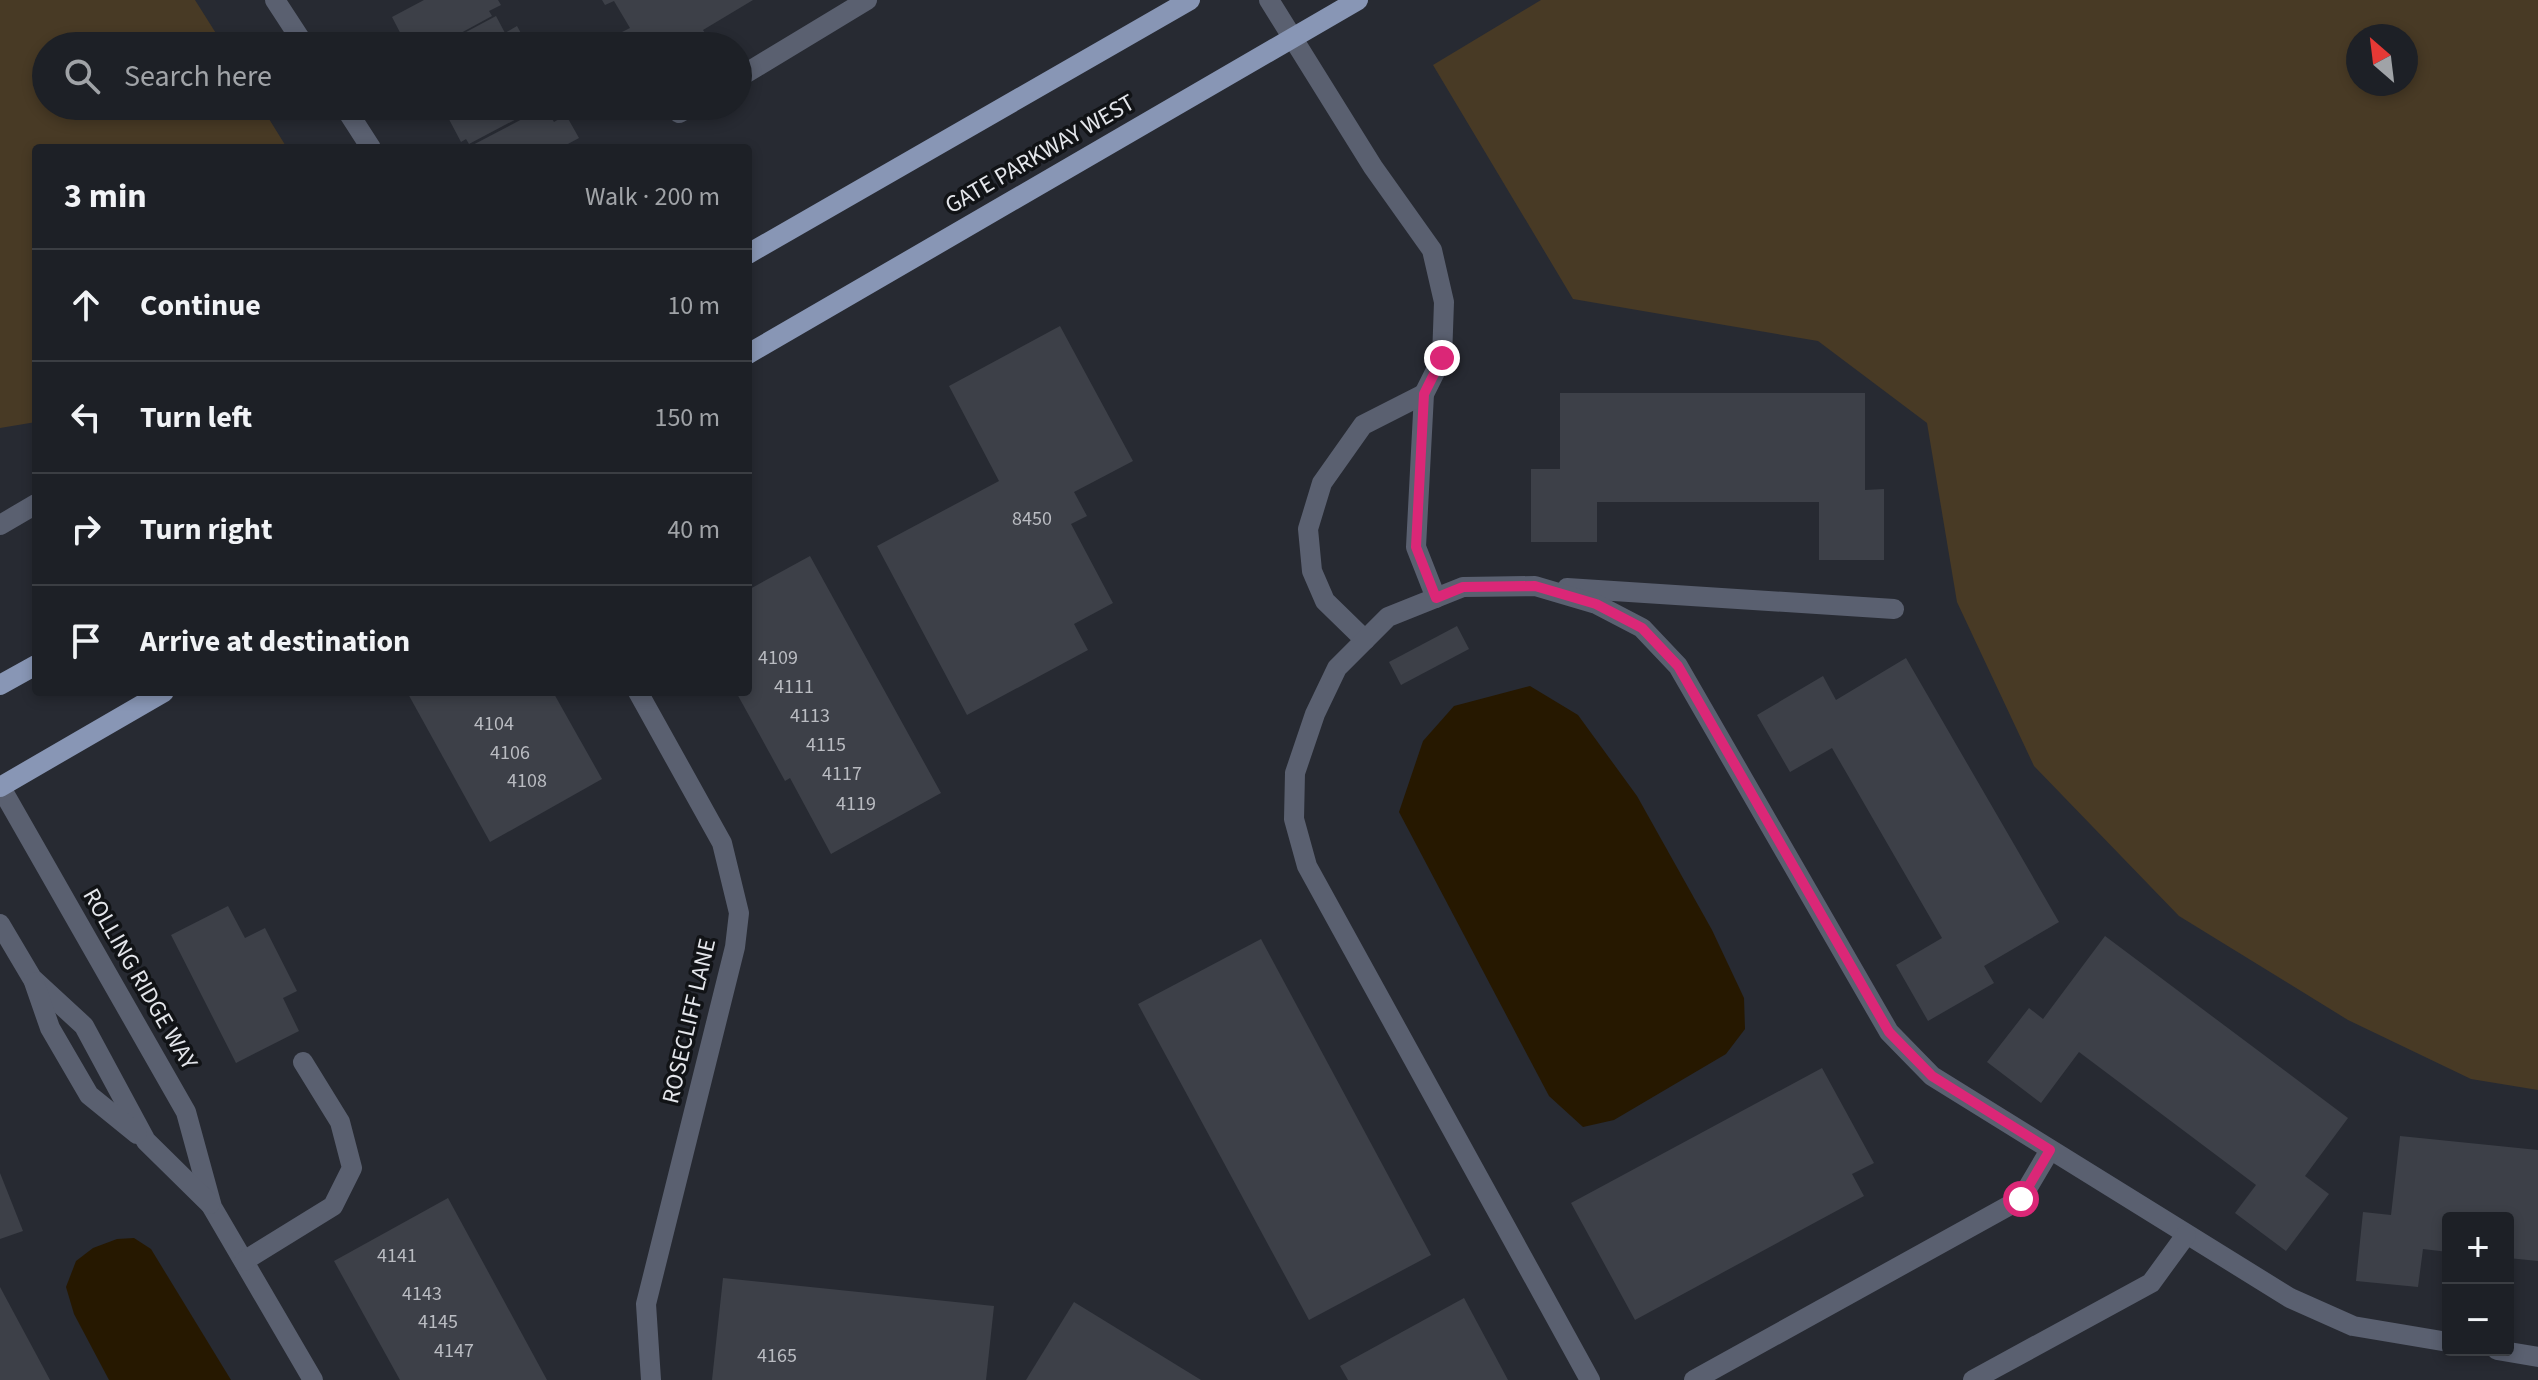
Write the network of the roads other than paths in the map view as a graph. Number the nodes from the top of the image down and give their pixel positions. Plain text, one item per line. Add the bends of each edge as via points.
1 (275, 0) edge
2 (867, 0) edge
3 (1190, 0) edge
4 (1269, 0) edge
5 (1358, 0) edge
6 (296, 32) edge
7 (1294, 37) junction
8 (752, 70) edge
9 (353, 120) edge
10 (368, 144) edge
11 (752, 252) edge
12 (752, 352) edge
13 (1424, 394) junction
14 (32, 506) edge
15 (0, 525) edge
16 (1535, 586) junction
17 (1436, 598) junction
18 (1894, 609) dead end
19 (1365, 640) junction
20 (32, 667) edge
21 (0, 685) edge
22 (157, 696) edge
23 (640, 696) edge
24 (0, 787) edge
25 (0, 924) edge
26 (32, 978) junction
27 (303, 1062) dead end
28 (146, 1141) junction
29 (2050, 1150) junction
30 (212, 1207) junction
31 (2186, 1235) junction
32 (244, 1261) junction
33 (2442, 1341) edge
34 (2514, 1353) edge
35 (2538, 1357) edge
36 (313, 1380) edge
37 (651, 1380) edge
38 (1590, 1380) edge
39 (1694, 1380) edge
40 (1973, 1380) edge

1 - 6 street
2 - 8 street
3 - 11 main road
4 - 7 street
5 - 7 main road, GATE PARKWAY WEST
7 - 12 main road, GATE PARKWAY WEST
7 - 13 street via 1373,167 1432,250 1444,302 1443,344 1442,358
9 - 10 street
13 - 17 street via 1416,547
13 - 19 street via 1363,425 1322,483 1308,529 1312,571 1325,601
14 - 15 street
16 - 17 street via 1463,587
16 - 18 street
16 - 29 street via 1596,604 1642,628 1678,666 1889,1032 1932,1076
17 - 19 street via 1388,617
19 - 38 street via 1337,668 1295,773 1294,819 1307,866
20 - 21 main road
22 - 24 main road
23 - 37 street, ROSECLIFF LANE via 722,843 739,913 646,1304
24 - 30 street, ROLLING RIDGE WAY via 186,1112
25 - 26 street, ROLLING RIDGE WAY
26 - 28 street, ROLLING RIDGE WAY via 84,1026
26 - 28 street via 50,1028 89,1095
27 - 32 street via 340,1122 352,1168 333,1206
28 - 30 street, ROLLING RIDGE WAY
29 - 31 street
29 - 39 street via 2021,1199
30 - 32 street, ROLLING RIDGE WAY
31 - 33 street via 2290,1298 2353,1326
31 - 40 street via 2151,1283
32 - 36 street, ROLLING RIDGE WAY
34 - 35 street

